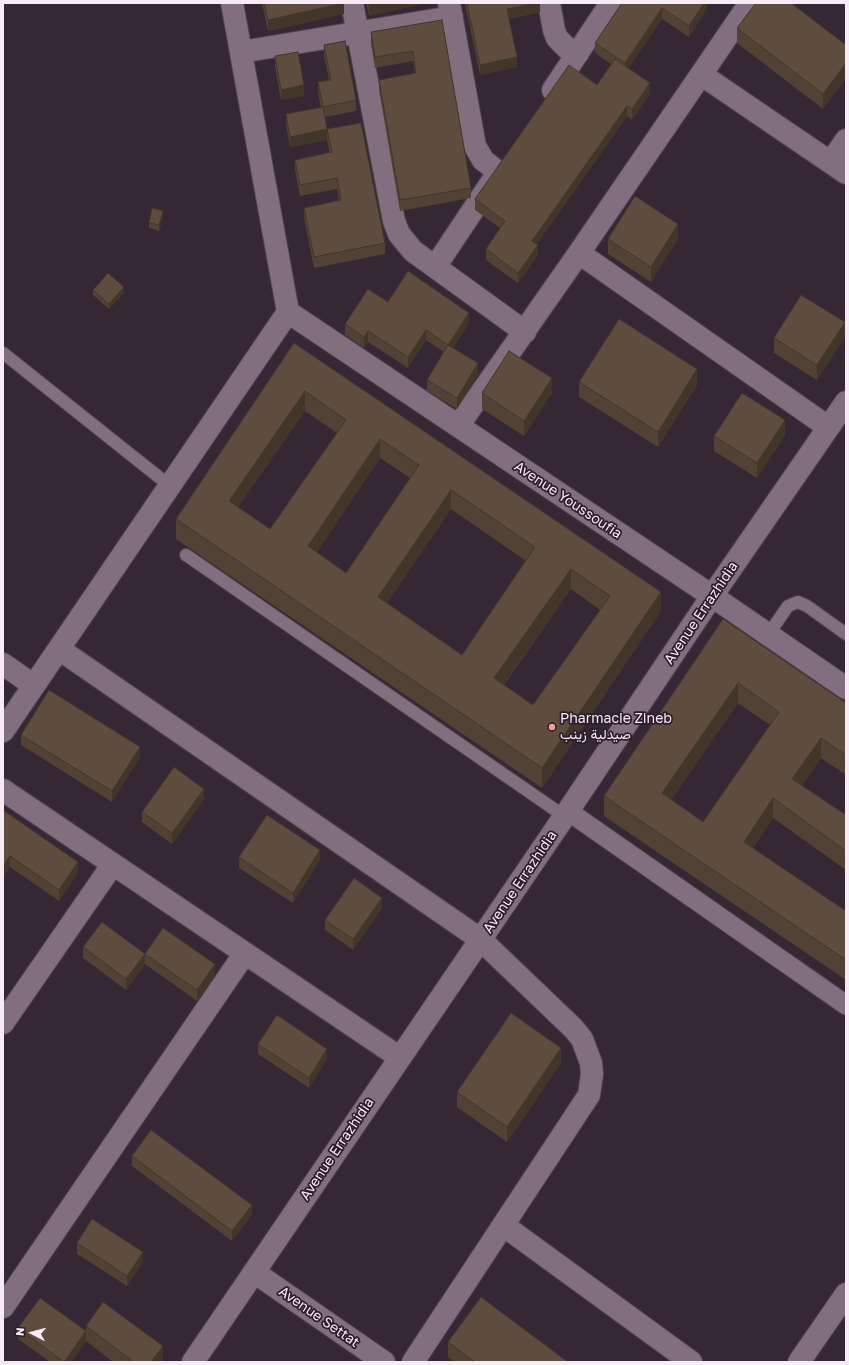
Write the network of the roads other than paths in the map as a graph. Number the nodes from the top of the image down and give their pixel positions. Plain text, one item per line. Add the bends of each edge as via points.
1 (232, 3) edge
2 (352, 3) edge
3 (548, 3) edge
4 (611, 3) edge
5 (750, 3) edge
6 (451, 10) edge
7 (358, 33) junction
8 (241, 52) junction
9 (578, 53) junction
10 (702, 75) junction
11 (542, 106) edge
12 (846, 140) edge
13 (838, 168) edge
14 (579, 253) junction
15 (435, 267) junction
16 (288, 312) junction
17 (525, 332) junction
18 (3, 353) edge
19 (846, 402) edge
20 (458, 426) junction
21 (828, 428) junction
22 (170, 486) junction
23 (186, 555) dead end
24 (712, 596) junction
25 (846, 634) edge
26 (768, 635) junction
27 (59, 649) junction
28 (3, 664) edge
29 (33, 685) junction
30 (846, 688) edge
31 (3, 731) edge
32 (3, 790) edge
33 (566, 813) junction
34 (113, 864) junction
35 (480, 940) junction
36 (245, 953) junction
37 (846, 1005) edge
38 (3, 1023) edge
39 (399, 1057) junction
40 (503, 1226) junction
41 (254, 1272) junction
42 (846, 1294) edge
43 (3, 1307) edge
44 (193, 1362) edge
45 (384, 1362) edge
46 (413, 1362) edge
47 (691, 1362) edge
48 (800, 1362) edge

1 - 8 street
2 - 7 street
3 - 9 street via 557,38 570,50
4 - 9 street
5 - 10 street
6 - 7 street
6 - 15 street via 475,146 483,160 503,165
7 - 8 street
7 - 15 street via 394,221 413,252
8 - 16 street
9 - 11 street
10 - 13 street
10 - 14 street
12 - 13 street
14 - 17 street
14 - 21 street
15 - 17 street
16 - 20 street, Avenue Youssoufia
16 - 22 street
17 - 20 street
18 - 22 lane
19 - 21 street, Avenue Errazhidia
20 - 24 street, Avenue Youssoufia
21 - 24 street, Avenue Errazhidia
22 - 27 street
23 - 33 lane
24 - 26 street, Avenue Youssoufia
24 - 33 street, Avenue Errazhidia
25 - 26 lane via 798,602 788,606
26 - 30 street, Avenue Youssoufia
27 - 29 street
27 - 35 street
28 - 29 street
29 - 31 street
32 - 34 street
33 - 35 street, Avenue Errazhidia
33 - 37 street
34 - 36 street
34 - 38 street
35 - 39 street, Avenue Errazhidia
35 - 40 street via 574,1029 587,1051 592,1074 589,1095
36 - 39 street
36 - 43 street
39 - 41 street, Avenue Errazhidia
40 - 46 street
40 - 47 street
41 - 44 street, Avenue Errazhidia
41 - 45 street, Avenue Settat
42 - 48 street

